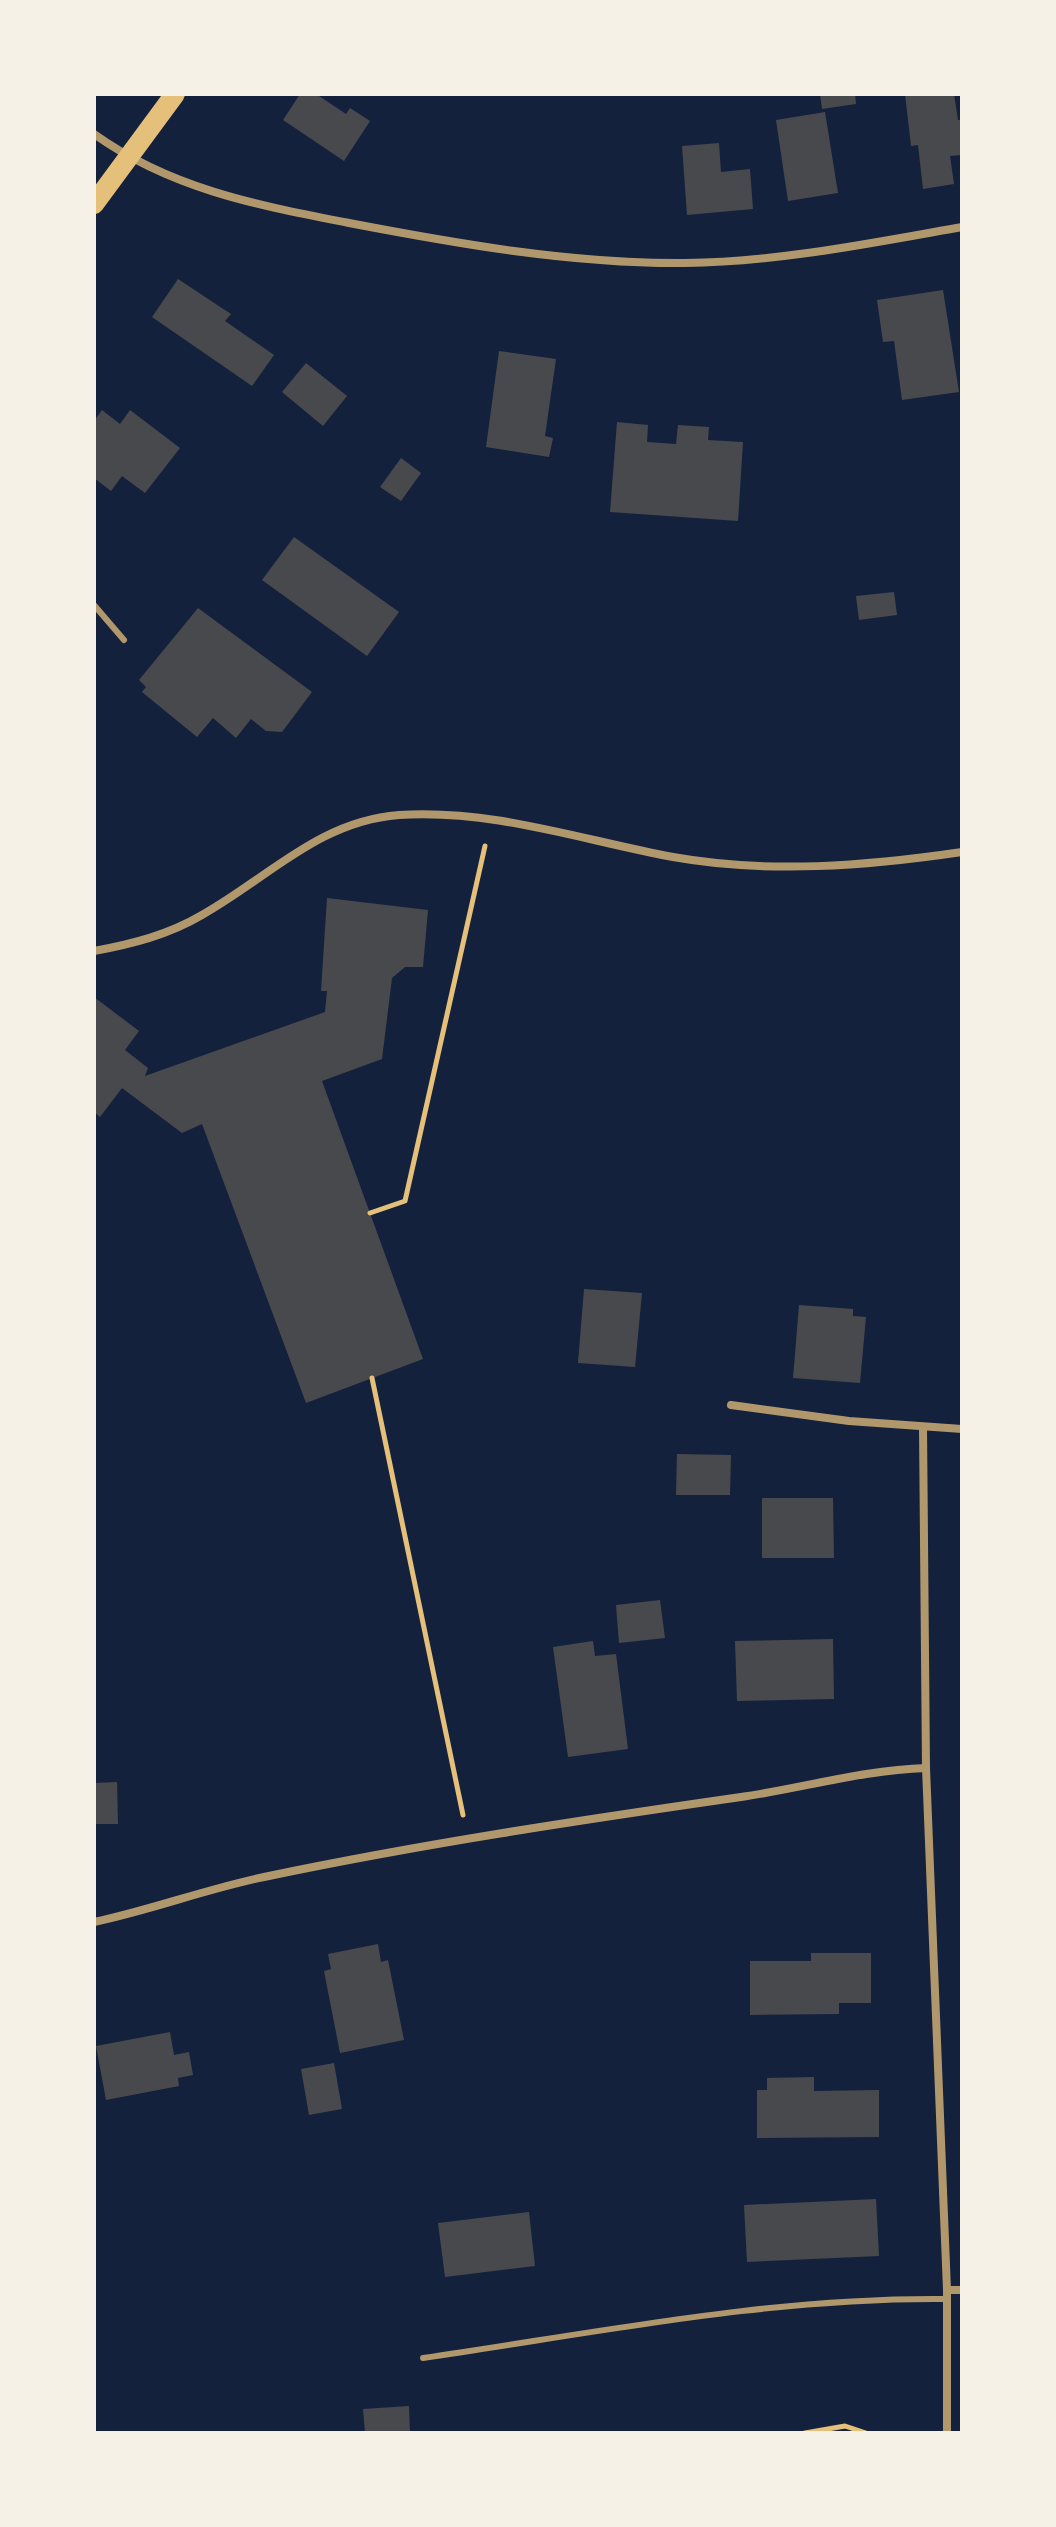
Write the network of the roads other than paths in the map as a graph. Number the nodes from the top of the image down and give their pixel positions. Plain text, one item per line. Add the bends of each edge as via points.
1 (175, 94) edge
2 (94, 134) edge
3 (128, 157) junction
4 (94, 204) edge
5 (962, 227) edge
6 (94, 605) edge
7 (124, 640) dead end
8 (962, 852) edge
9 (94, 951) edge
10 (731, 1405) dead end
11 (923, 1427) junction
12 (962, 1429) edge
13 (926, 1768) junction
14 (94, 1922) edge
15 (962, 2290) edge
16 (947, 2294) junction
17 (423, 2358) dead end
18 (947, 2433) edge

1 - 3 main road
2 - 3 street
3 - 4 main road
3 - 5 street via 159,174 234,200 449,242 592,260 687,263 780,255
6 - 7 lane
8 - 9 street via 842,865 728,865 491,817 397,815 314,839 192,920 135,944
10 - 11 street
11 - 12 street
11 - 13 street
13 - 14 street via 867,1773 468,1840 213,1889
13 - 16 street
15 - 16 street
16 - 17 lane via 769,2307
16 - 18 street

